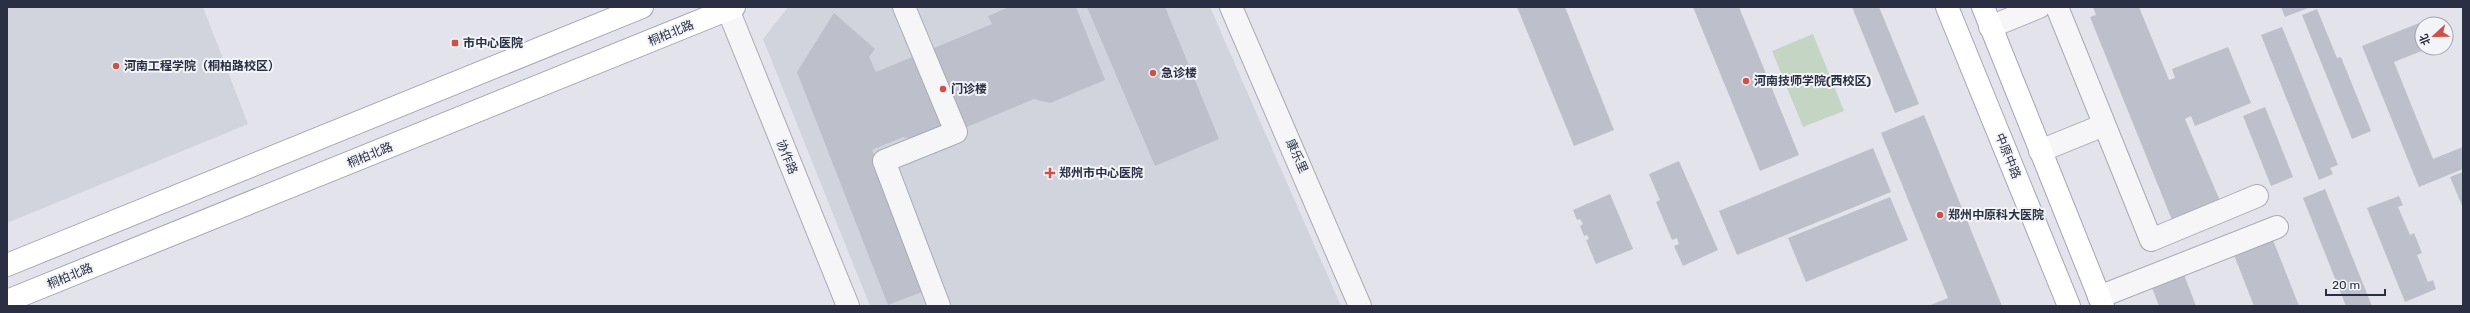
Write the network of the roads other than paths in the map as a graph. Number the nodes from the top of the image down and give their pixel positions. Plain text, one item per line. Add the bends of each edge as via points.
1 (642, 7) edge
2 (904, 7) edge
3 (1231, 7) edge
4 (1947, 7) edge
5 (2039, 7) edge
6 (2057, 7) edge
7 (730, 8) edge
8 (1986, 17) edge
9 (2104, 125) junction
10 (2040, 151) junction
11 (2257, 196) dead end
12 (2277, 227) dead end
13 (7, 265) edge
14 (7, 301) edge
15 (2101, 302) edge
16 (848, 306) edge
17 (939, 306) edge
18 (1360, 306) edge
19 (2069, 306) edge

1 - 13 main road
2 - 17 street via 956,132 884,161
3 - 18 street, 康乐里
4 - 19 main road, 中原中路
5 - 8 street
6 - 9 street
7 - 14 main road, 桐柏北路
7 - 16 street, 协作路
8 - 10 main road
9 - 10 street
9 - 11 street via 2151,240
10 - 15 main road
12 - 15 street

